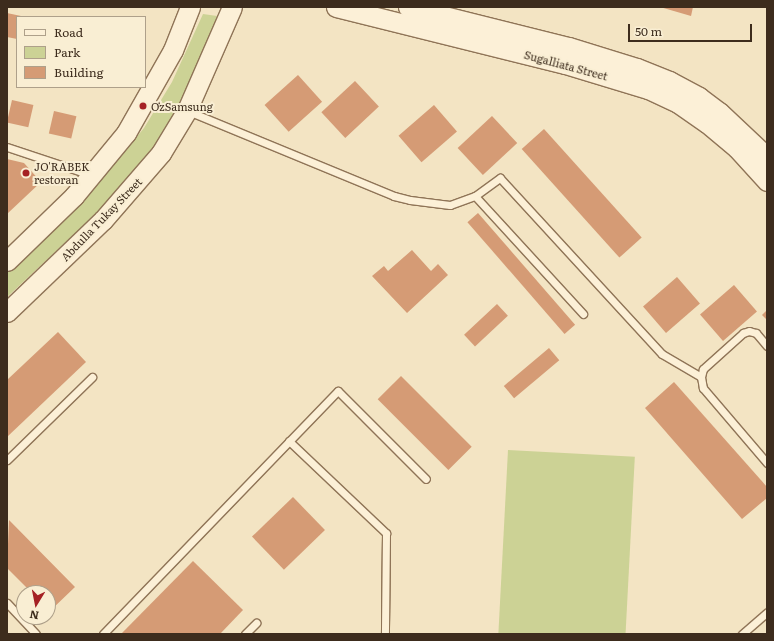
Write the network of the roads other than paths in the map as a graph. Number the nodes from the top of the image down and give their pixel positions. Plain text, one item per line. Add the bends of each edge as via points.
1 (190, 7) edge
2 (336, 7) edge
3 (408, 7) edge
4 (228, 10) edge
5 (187, 110) junction
6 (7, 147) edge
7 (767, 157) edge
8 (93, 175) junction
9 (767, 181) edge
10 (475, 196) junction
11 (7, 261) edge
12 (7, 312) edge
13 (583, 314) dead end
14 (767, 346) edge
15 (92, 377) dead end
16 (701, 377) junction
17 (289, 441) junction
18 (7, 460) edge
19 (767, 463) edge
20 (426, 479) dead end
21 (7, 603) edge
22 (767, 612) edge
23 (256, 622) dead end
24 (36, 634) edge
25 (103, 634) edge
26 (245, 634) edge
27 (385, 634) edge
28 (742, 634) edge

1 - 8 main road via 173,50 151,92 126,134
2 - 9 main road, Sugalliata Street via 565,64 648,89 678,103 707,123 738,148
3 - 7 main road, Sugalliata Street via 583,51 669,81 699,97 719,112
4 - 5 main road, Abdulla Tukay Street
5 - 10 lane via 394,196 450,205
5 - 12 main road, Abdulla Tukay Street via 161,153 129,193
6 - 8 lane
8 - 11 main road
10 - 13 lane
10 - 16 lane via 500,178 662,354
14 - 16 lane via 756,333 743,333 703,369
15 - 18 lane
16 - 19 lane via 703,388
17 - 20 lane via 338,391
17 - 25 lane
17 - 27 lane via 386,533
21 - 24 lane
22 - 28 lane
23 - 26 lane

